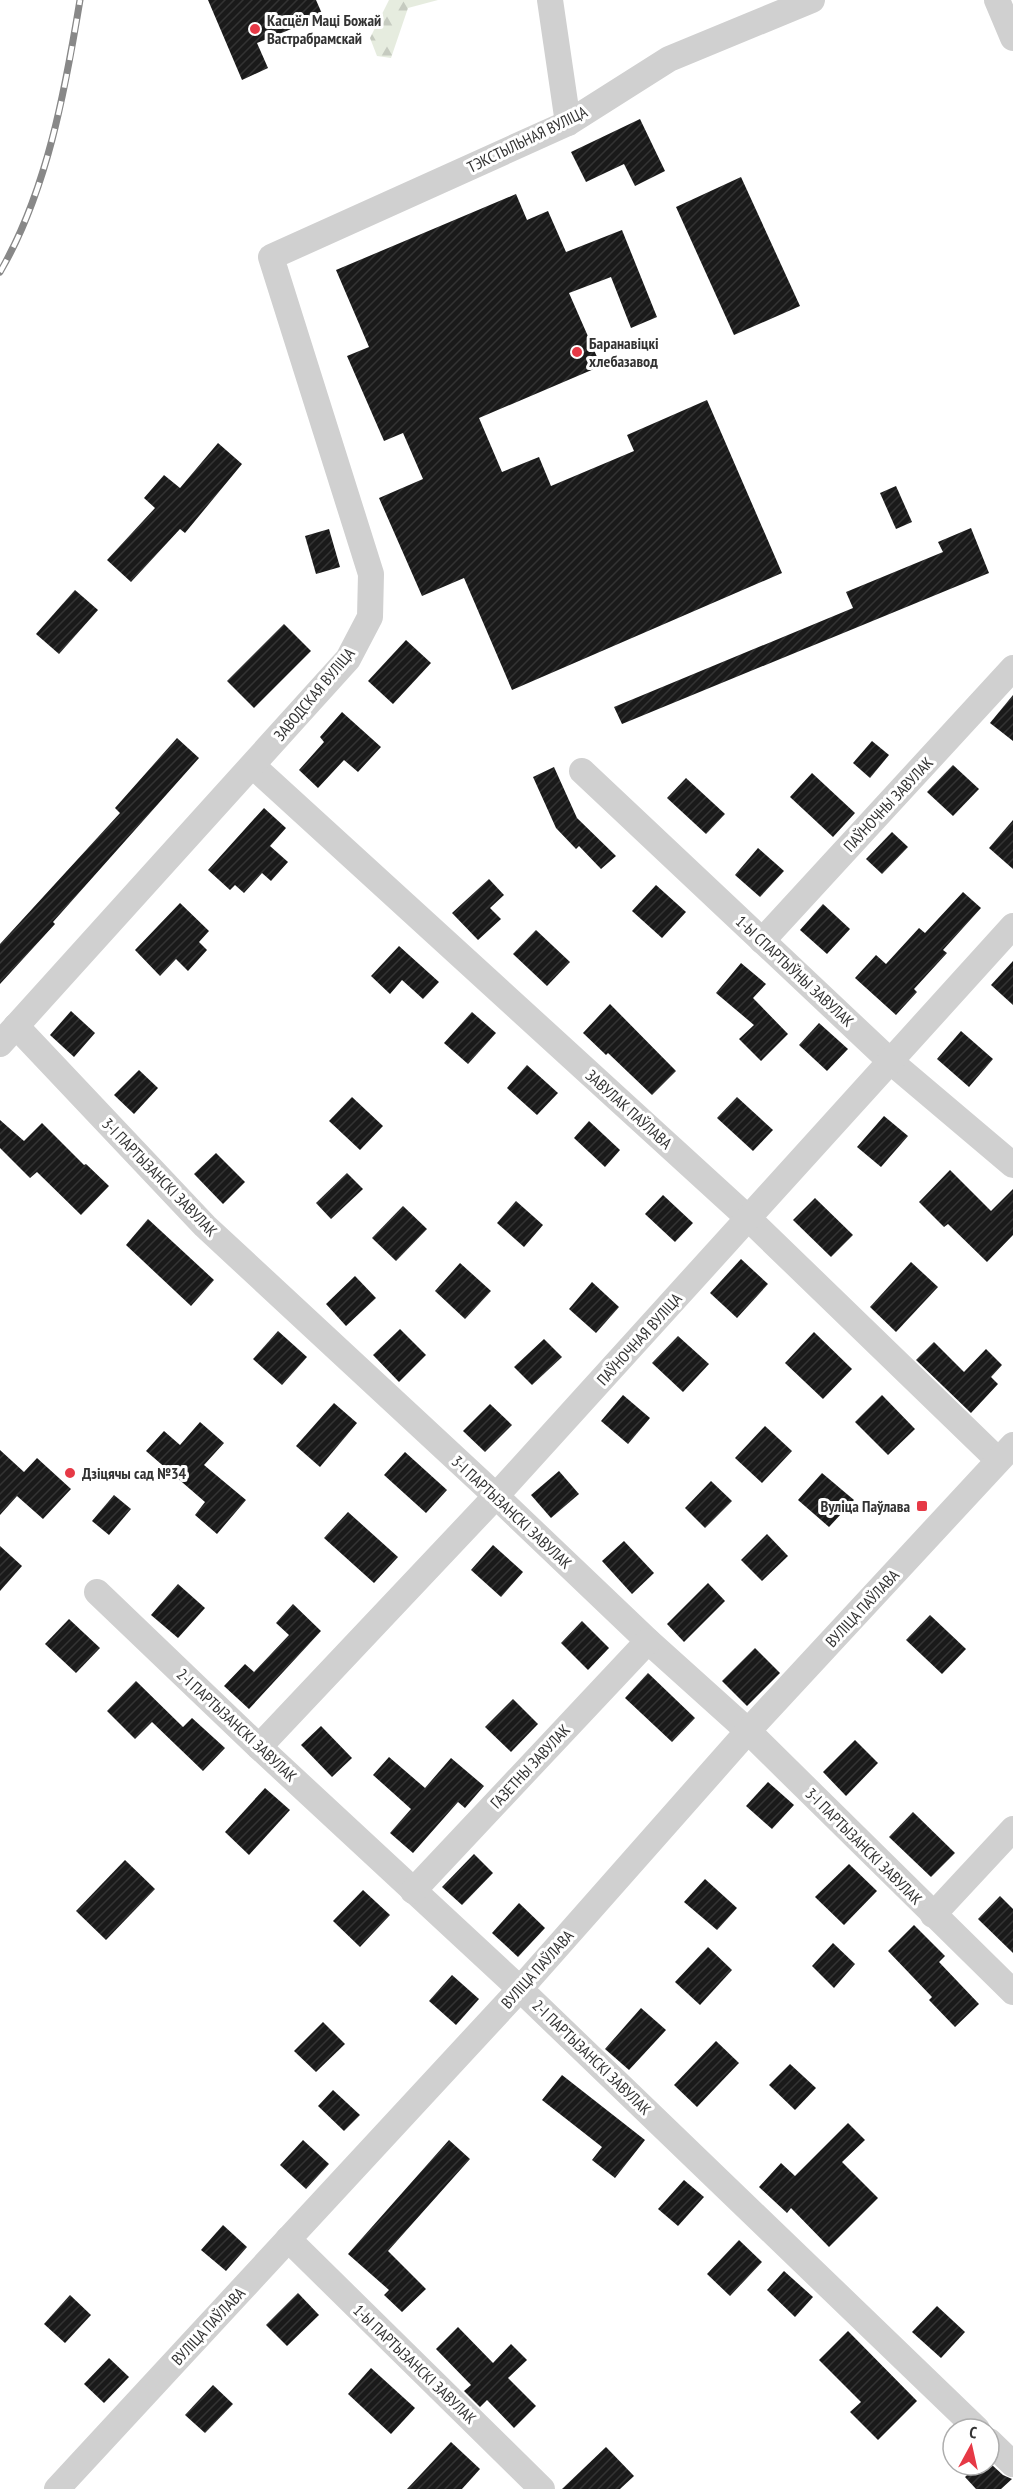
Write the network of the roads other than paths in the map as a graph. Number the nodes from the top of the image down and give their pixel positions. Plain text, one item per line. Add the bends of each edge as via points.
1 (550, 0) edge
2 (812, 0) edge
3 (997, 0) edge
4 (1013, 38) edge
5 (568, 123) junction
6 (271, 257) joint
7 (1013, 668) edge
8 (253, 766) junction
9 (582, 771) dead end
10 (1011, 931) edge
11 (762, 941) junction
12 (8, 1035) edge
13 (890, 1061) junction
14 (1013, 1165) edge
15 (748, 1218) junction
16 (1005, 1453) edge
17 (496, 1496) junction
18 (97, 1592) dead end
19 (648, 1641) junction
20 (748, 1731) junction
21 (260, 1747) junction
22 (1013, 1829) edge
23 (413, 1890) junction
24 (933, 1915) junction
25 (520, 1989) junction
26 (1013, 1992) edge
27 (288, 2239) junction
28 (965, 2417) edge
29 (1001, 2452) edge
30 (1013, 2464) edge
31 (57, 2489) edge
32 (542, 2489) edge

1 - 5 street
2 - 5 street, ТЭКСТЫЛЬНАЯ ВУЛІЦА via 669,59
3 - 4 street
5 - 6 street, ТЭКСТЫЛЬНАЯ ВУЛІЦА
6 - 8 street, ЗАВОДСКАЯ ВУЛІЦА via 370,574 370,617 348,659
7 - 11 street, ПАЎНОЧНЫ ЗАВУЛАК
8 - 12 street, ЗАВОДСКАЯ ВУЛІЦА
8 - 15 street, ЗАВУЛАК ПАЎЛАВА
9 - 11 street, 1-Ы СПАРТЫЎНЫ ЗАВУЛАК
10 - 13 street, ПАЎНОЧНАЯ ВУЛІЦА
11 - 13 street, 1-Ы СПАРТЫЎНЫ ЗАВУЛАК
12 - 17 street, 3-І ПАРТЫЗАНСКІ ЗАВУЛАК via 205,1226
13 - 14 street, 1-Ы СПАРТЫЎНЫ ЗАВУЛАК
13 - 15 street, ПАЎНОЧНАЯ ВУЛІЦА
15 - 16 street, ЗАВУЛАК ПАЎЛАВА
15 - 17 street, ПАЎНОЧНАЯ ВУЛІЦА
16 - 20 street, ВУЛІЦА ПАЎЛАВА
17 - 19 street, 3-І ПАРТЫЗАНСКІ ЗАВУЛАК
17 - 21 street, ПАЎНОЧНАЯ ВУЛІЦА
18 - 21 street, 2-І ПАРТЫЗАНСКІ ЗАВУЛАК
19 - 20 street, 3-І ПАРТЫЗАНСКІ ЗАВУЛАК
19 - 23 street, ГАЗЕТНЫ ЗАВУЛАК
20 - 24 street, 3-І ПАРТЫЗАНСКІ ЗАВУЛАК
20 - 25 street, ВУЛІЦА ПАЎЛАВА
21 - 23 street, 2-І ПАРТЫЗАНСКІ ЗАВУЛАК
22 - 24 street
23 - 25 street, 2-І ПАРТЫЗАНСКІ ЗАВУЛАК
24 - 26 street, 3-І ПАРТЫЗАНСКІ ЗАВУЛАК
25 - 27 street, ВУЛІЦА ПАЎЛАВА
25 - 28 street, 2-І ПАРТЫЗАНСКІ ЗАВУЛАК
27 - 31 street, ВУЛІЦА ПАЎЛАВА
27 - 32 street, 1-Ы ПАРТЫЗАНСКІ ЗАВУЛАК
29 - 30 street

